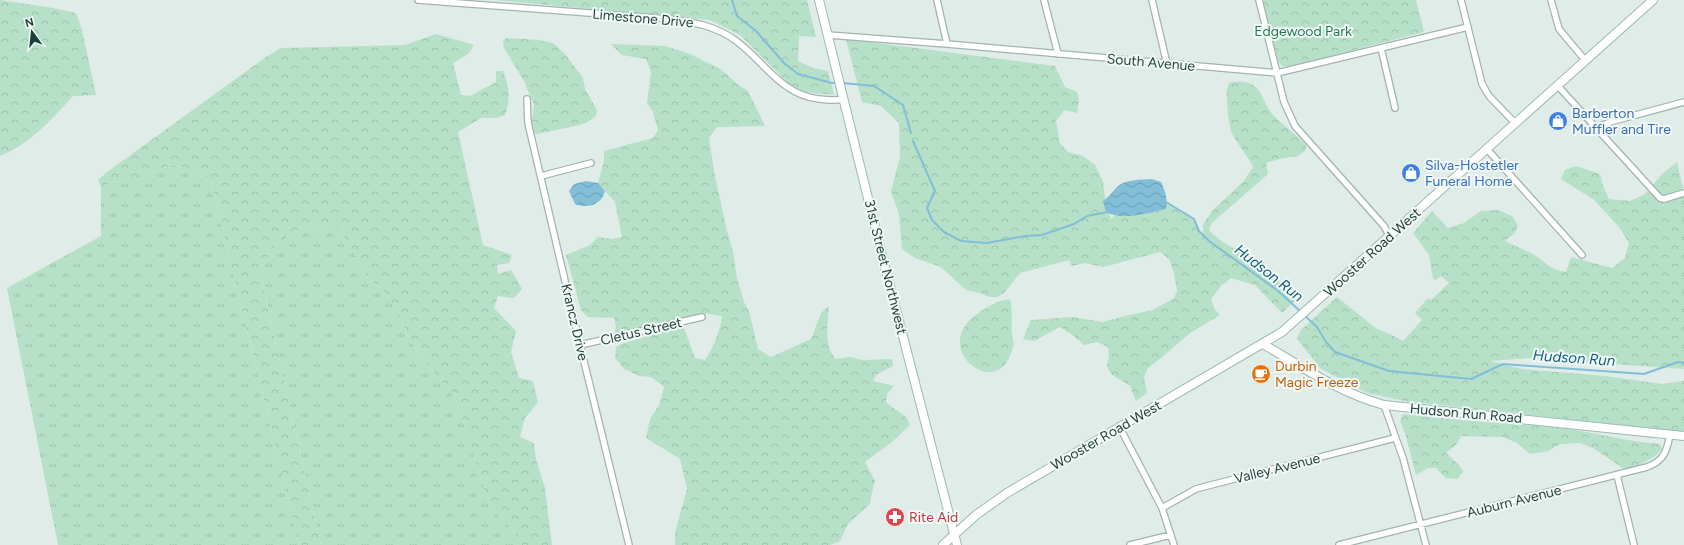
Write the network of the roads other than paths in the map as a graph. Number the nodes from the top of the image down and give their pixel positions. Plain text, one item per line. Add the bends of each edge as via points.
1 (418, 0) edge
2 (819, 0) edge
3 (937, 0) edge
4 (1044, 0) edge
5 (1152, 0) edge
6 (1259, 0) edge
7 (1461, 0) edge
8 (1551, 0) edge
9 (1653, 0) edge
10 (1468, 27) junction
11 (828, 35) junction
12 (947, 44) junction
13 (1381, 48) junction
14 (1058, 54) junction
15 (1585, 60) junction
16 (1167, 64) junction
17 (1277, 73) junction
18 (1556, 85) junction
19 (527, 99) dead end
20 (843, 99) junction
21 (1684, 102) edge
22 (1395, 108) dead end
23 (1515, 123) junction
24 (1596, 128) junction
25 (1487, 149) junction
26 (591, 163) dead end
27 (541, 176) junction
28 (1684, 193) edge
29 (1390, 237) junction
30 (1582, 255) dead end
31 (702, 317) dead end
32 (1263, 344) junction
33 (580, 345) junction
34 (1384, 405) junction
35 (1119, 426) junction
36 (1670, 434) junction
37 (1684, 436) edge
38 (1396, 438) junction
39 (1617, 475) junction
40 (1162, 508) junction
41 (1420, 525) junction
42 (954, 534) junction
43 (1172, 535) junction
44 (629, 545) edge
45 (943, 545) edge
46 (957, 545) edge
47 (1130, 545) edge
48 (1174, 545) edge
49 (1339, 545) edge
50 (1426, 545) edge
51 (1634, 545) edge

1 - 20 street, Limestone Drive via 700,23 735,40 796,93 827,100
2 - 11 main road, 31st Street Northwest
3 - 12 street
4 - 14 street
5 - 16 street
6 - 17 street
7 - 10 street
8 - 15 street via 1559,29
9 - 15 main road, Wooster Road West
10 - 13 street, South Avenue
10 - 23 street via 1485,90
11 - 12 street, South Avenue
11 - 20 main road, 31st Street Northwest
12 - 14 street, South Avenue
13 - 17 street, South Avenue
13 - 22 street
14 - 16 street, South Avenue
15 - 18 main road, Wooster Road West
16 - 17 street, South Avenue
17 - 29 street via 1287,110 1295,126 1384,226
18 - 23 main road, Wooster Road West
18 - 24 street
19 - 27 street, Krancz Drive via 528,123
20 - 42 main road, 31st Street Northwest
21 - 24 street
23 - 25 main road, Wooster Road West
24 - 28 street via 1660,198
25 - 29 main road, Wooster Road West
25 - 30 street
26 - 27 street
27 - 33 street, Krancz Drive
29 - 32 main road, Wooster Road West via 1294,322
31 - 33 street, Cletus Street
32 - 34 main road, Hudson Run Road via 1310,373
32 - 35 main road, Wooster Road West
33 - 44 street, Krancz Drive
34 - 36 main road, Hudson Run Road
34 - 38 street
35 - 40 street
35 - 42 main road, Wooster Road West via 991,504
36 - 37 main road, Hudson Run Road
36 - 39 street, Auburn Avenue via 1665,454 1658,462
38 - 40 street, Valley Avenue via 1196,489
38 - 41 street
39 - 41 street, Auburn Avenue
39 - 51 street
40 - 43 street
41 - 49 street, Auburn Avenue
41 - 50 street
42 - 45 main road, Wooster Road West
42 - 46 main road, 31st Street Northwest
43 - 47 street
43 - 48 street

